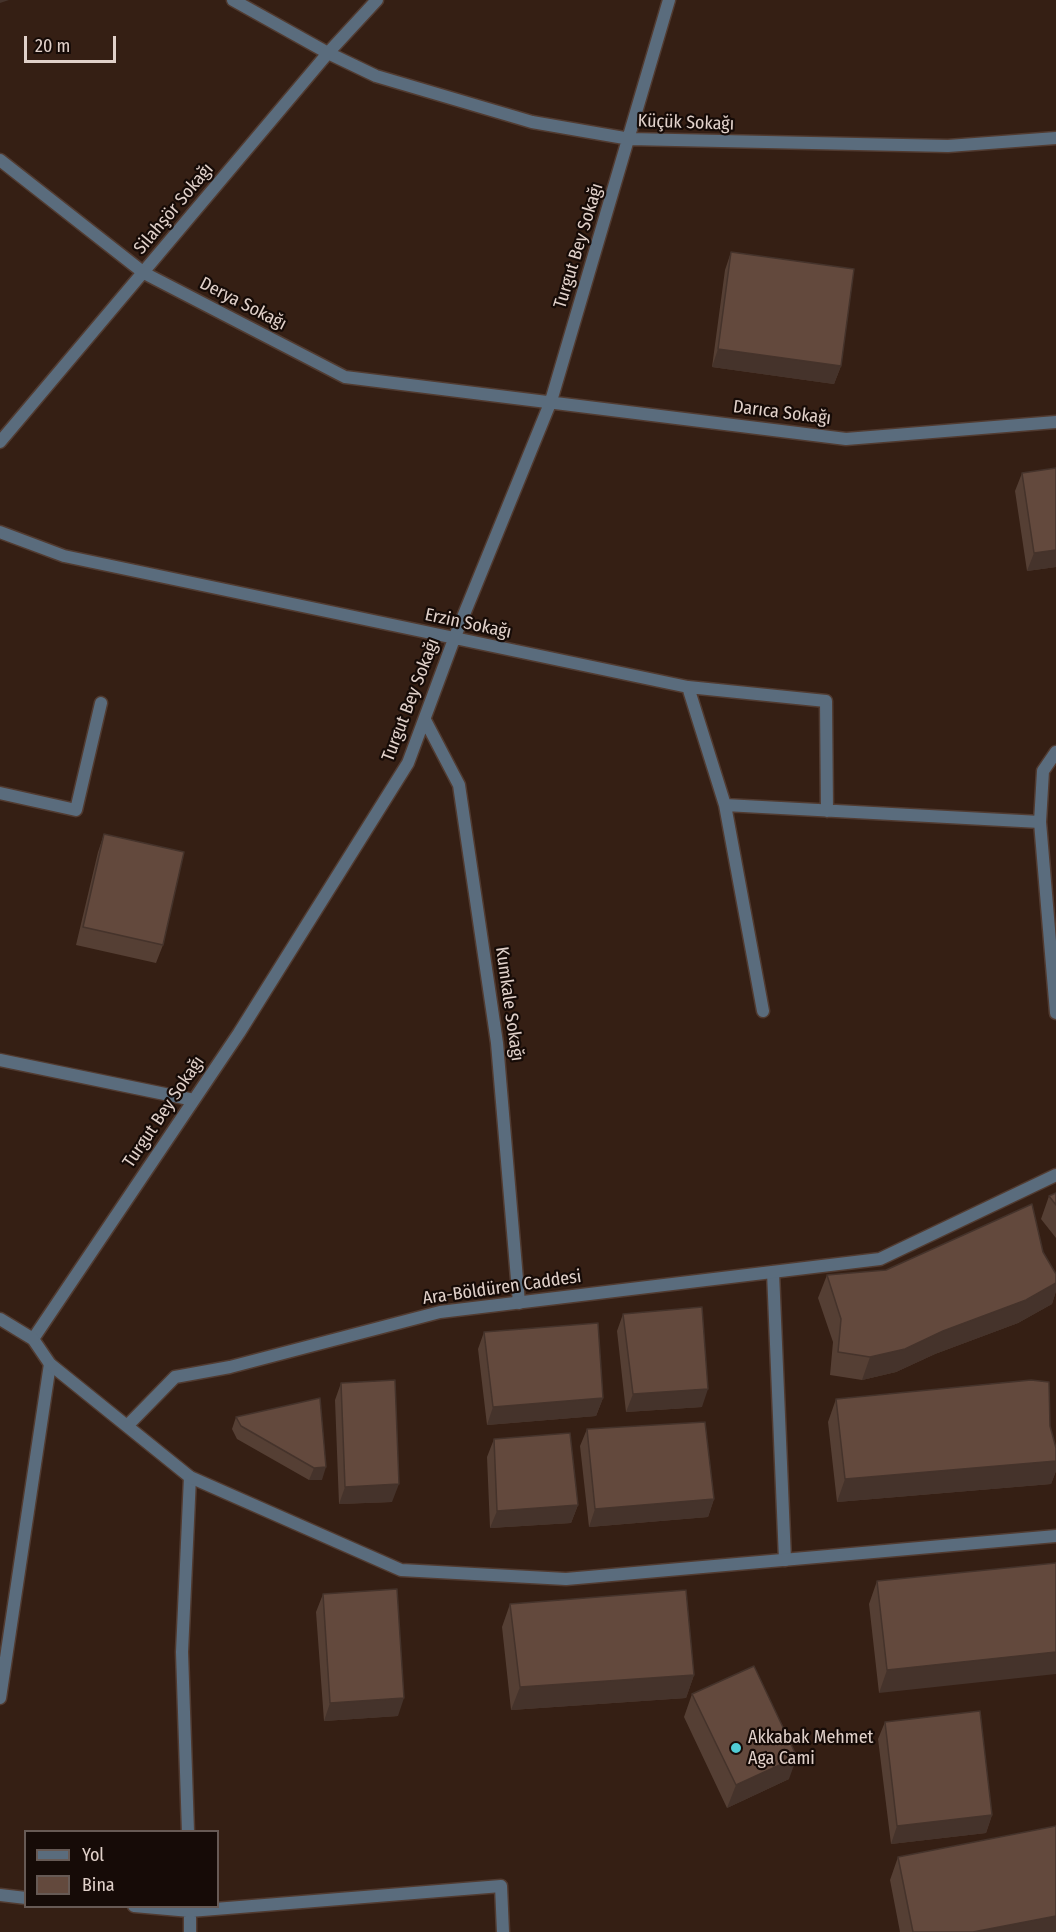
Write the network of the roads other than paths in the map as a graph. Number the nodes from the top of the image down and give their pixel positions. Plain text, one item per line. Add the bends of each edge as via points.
1 (233, 0) edge
2 (377, 0) edge
3 (669, 0) edge
4 (328, 53) junction
5 (1056, 138) edge
6 (630, 139) junction
7 (0, 160) edge
8 (144, 273) junction
9 (505, 399) joint
10 (551, 401) junction
11 (1056, 422) edge
12 (0, 442) edge
13 (0, 532) edge
14 (454, 639) junction
15 (688, 687) junction
16 (101, 703) dead end
17 (424, 720) junction
18 (1056, 752) edge
19 (0, 793) edge
20 (725, 805) junction
21 (827, 811) junction
22 (1040, 822) junction
23 (763, 1011) dead end
24 (1056, 1013) edge
25 (0, 1060) edge
26 (194, 1100) junction
27 (1056, 1175) edge
28 (772, 1272) junction
29 (519, 1302) junction
30 (0, 1319) edge
31 (33, 1339) junction
32 (50, 1364) junction
33 (127, 1426) junction
34 (190, 1477) junction
35 (1056, 1536) edge
36 (785, 1560) junction
37 (0, 1698) edge
38 (188, 1830) edge
39 (0, 1895) edge
40 (24, 1898) edge
41 (219, 1907) edge
42 (171, 1908) edge
43 (190, 1909) edge
44 (190, 1932) edge
45 (503, 1932) edge

1 - 4 street, Küçük Sokağı
2 - 4 street, Silahşör Sokağı
3 - 6 street, Turgut Bey Sokağı
4 - 6 street, Küçük Sokağı via 376,76 532,122
4 - 8 street, Silahşör Sokağı
5 - 6 street, Küçük Sokağı via 948,146
6 - 10 street, Turgut Bey Sokağı
7 - 8 street, Derya Sokağı
8 - 9 street, Derya Sokağı via 345,377
8 - 12 street, Silahşör Sokağı
9 - 10 street, Darıca Sokağı
10 - 11 street, Darıca Sokağı via 846,439
10 - 14 street, Turgut Bey Sokağı
13 - 14 street, Erzin Sokağı via 64,556
14 - 15 street, Erzin Sokağı
14 - 17 street, Turgut Bey Sokağı
15 - 20 street
15 - 21 street, Erzin Sokağı via 826,701
16 - 19 street via 76,810
17 - 26 street, Turgut Bey Sokağı via 408,763
17 - 29 street, Kumkale Sokağı via 459,785 497,1043
18 - 22 street via 1043,771
20 - 21 street
20 - 23 street
21 - 22 street
22 - 24 street
25 - 26 street
26 - 31 street, Turgut Bey Sokağı
27 - 28 street, Ara-Böldüren Caddesi via 880,1259
28 - 29 street, Ara-Böldüren Caddesi
28 - 36 street
29 - 33 street, Ara-Böldüren Caddesi via 440,1312 230,1367 175,1377
30 - 31 street
31 - 32 street
32 - 33 street
32 - 37 street
33 - 34 street
34 - 36 street via 401,1570 566,1580
34 - 38 street via 182,1652
35 - 36 street
39 - 40 street
41 - 45 street via 501,1886
42 - 43 street
43 - 44 street

